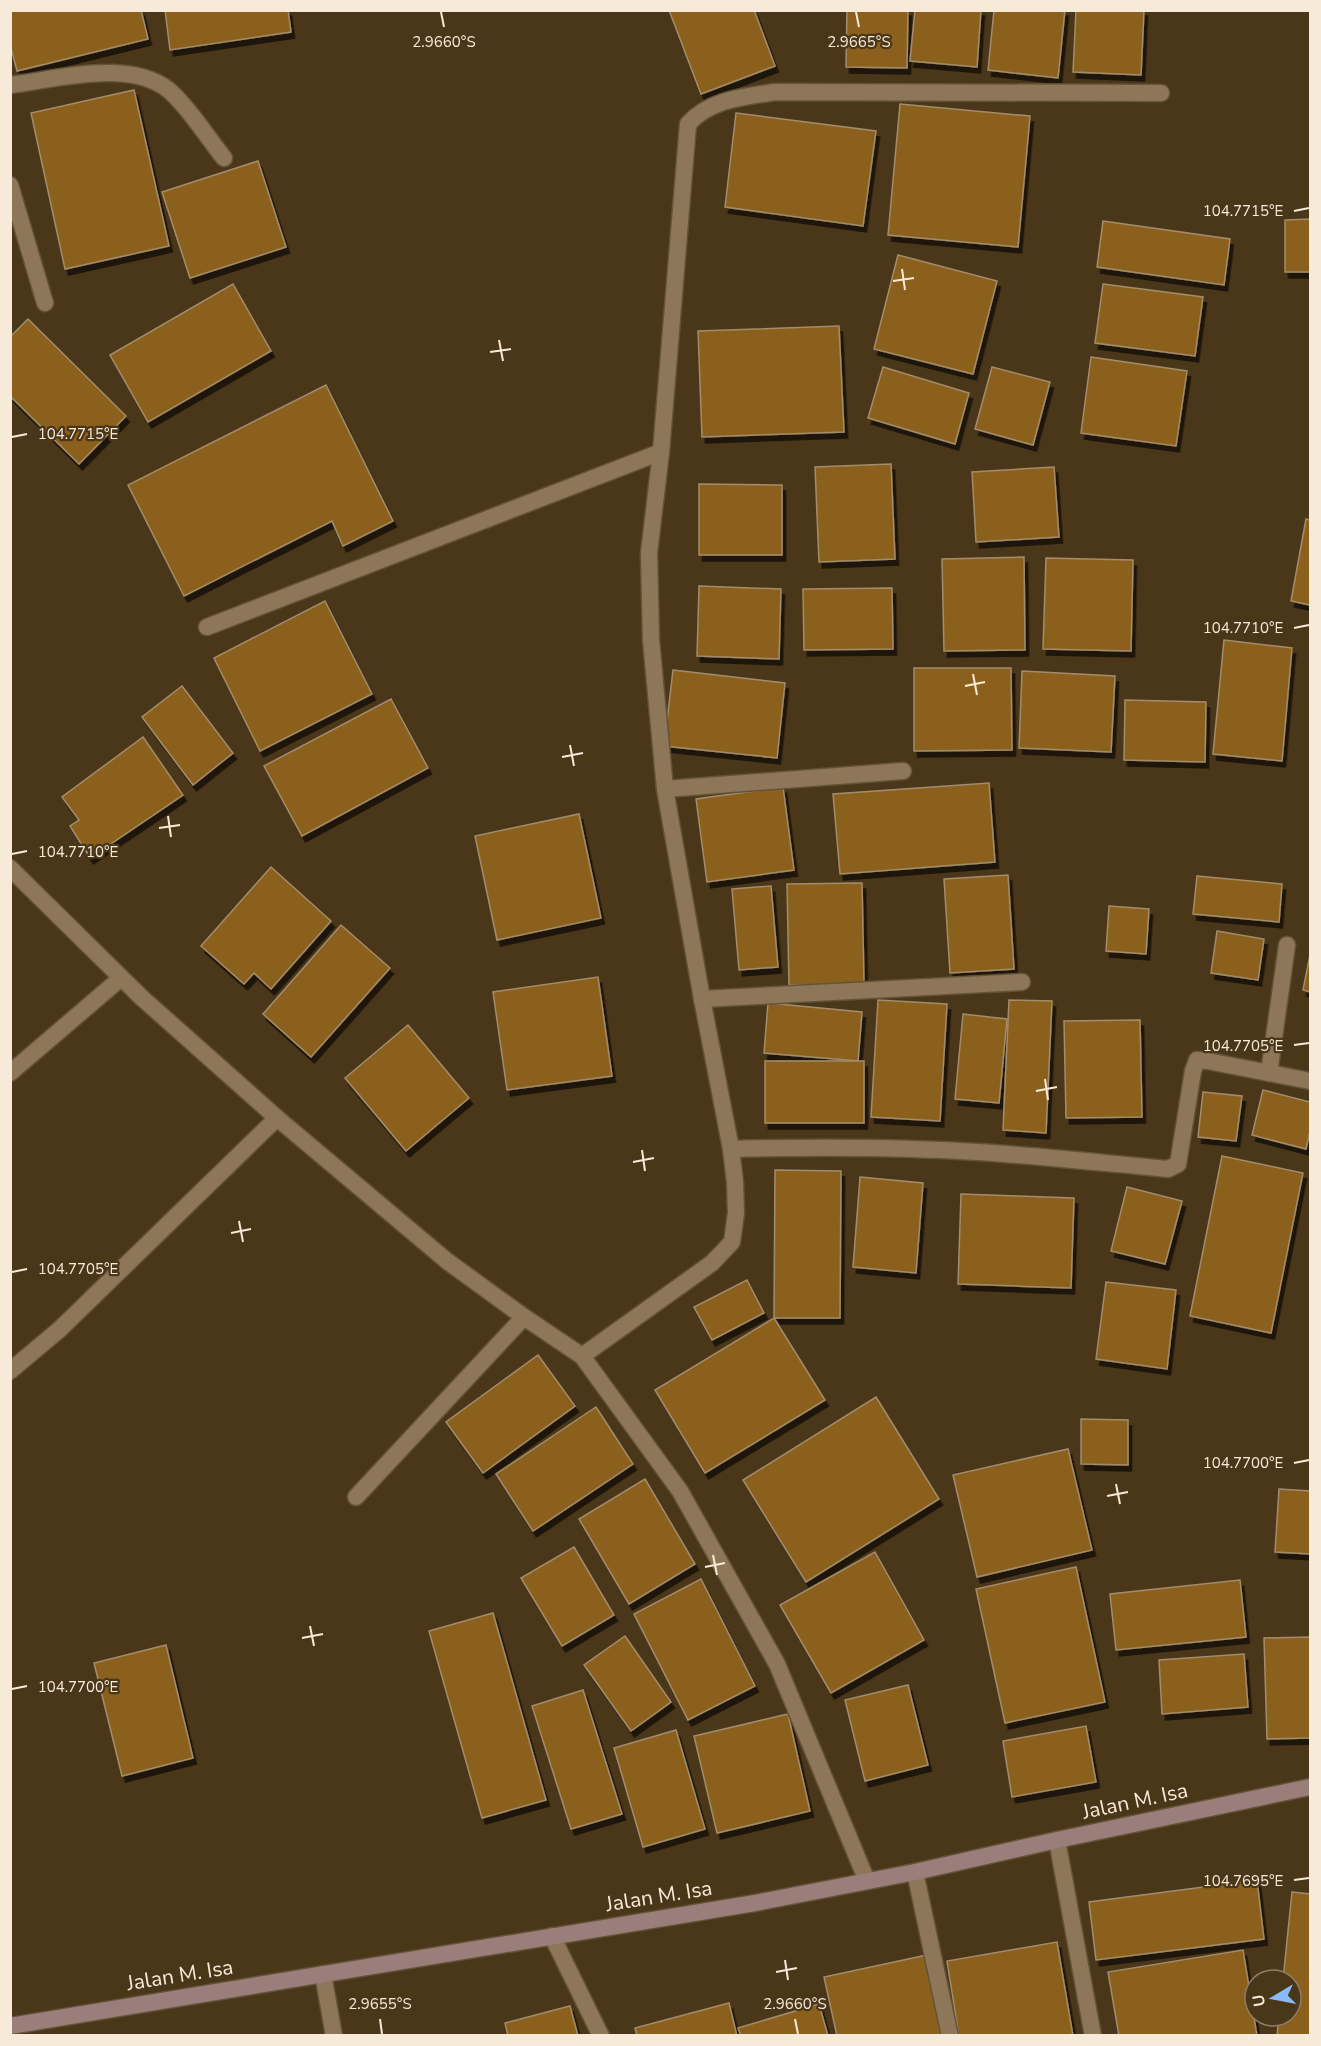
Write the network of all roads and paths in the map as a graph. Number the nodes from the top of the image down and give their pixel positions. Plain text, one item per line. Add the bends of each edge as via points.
1 (10, 85) edge
2 (1161, 93) dead end
3 (224, 158) dead end
4 (10, 185) edge
5 (45, 303) dead end
6 (661, 452) junction
7 (207, 627) dead end
8 (903, 771) dead end
9 (664, 789) junction
10 (10, 868) edge
11 (1287, 945) dead end
12 (121, 978) junction
13 (1022, 982) dead end
14 (702, 999) junction
15 (10, 1073) edge
16 (1269, 1073) junction
17 (1311, 1081) edge
18 (277, 1118) junction
19 (731, 1149) junction
20 (524, 1317) junction
21 (582, 1356) junction
22 (10, 1371) edge
23 (356, 1497) dead end
24 (1311, 1787) edge
25 (1057, 1840) junction
26 (915, 1872) junction
27 (867, 1881) junction
28 (552, 1936) junction
29 (323, 1974) junction
30 (10, 2026) edge
31 (334, 2036) edge
32 (601, 2036) edge
33 (950, 2036) edge
34 (1093, 2036) edge

1 - 3 street via 111,72 150,79 174,94
2 - 6 street via 775,93 728,100 699,112 688,124
4 - 5 street
6 - 7 street
6 - 9 street via 649,553 651,640
8 - 9 street
9 - 14 street
10 - 12 street
11 - 16 street
12 - 15 street
12 - 18 street
13 - 14 street
14 - 19 street
16 - 17 street
16 - 19 street via 1197,1060 1178,1164 1167,1169 979,1152 838,1147
18 - 20 street via 447,1261
18 - 22 street via 60,1329
19 - 21 street via 736,1213 732,1242 712,1263
20 - 21 street
20 - 23 street
21 - 27 street via 680,1491 777,1664
24 - 25 main road, Jalan M. Isa
25 - 26 main road, Jalan M. Isa
25 - 34 street
26 - 27 main road, Jalan M. Isa
26 - 33 street
27 - 28 main road, Jalan M. Isa
28 - 29 main road, Jalan M. Isa
28 - 32 street
29 - 30 main road, Jalan M. Isa
29 - 31 street

